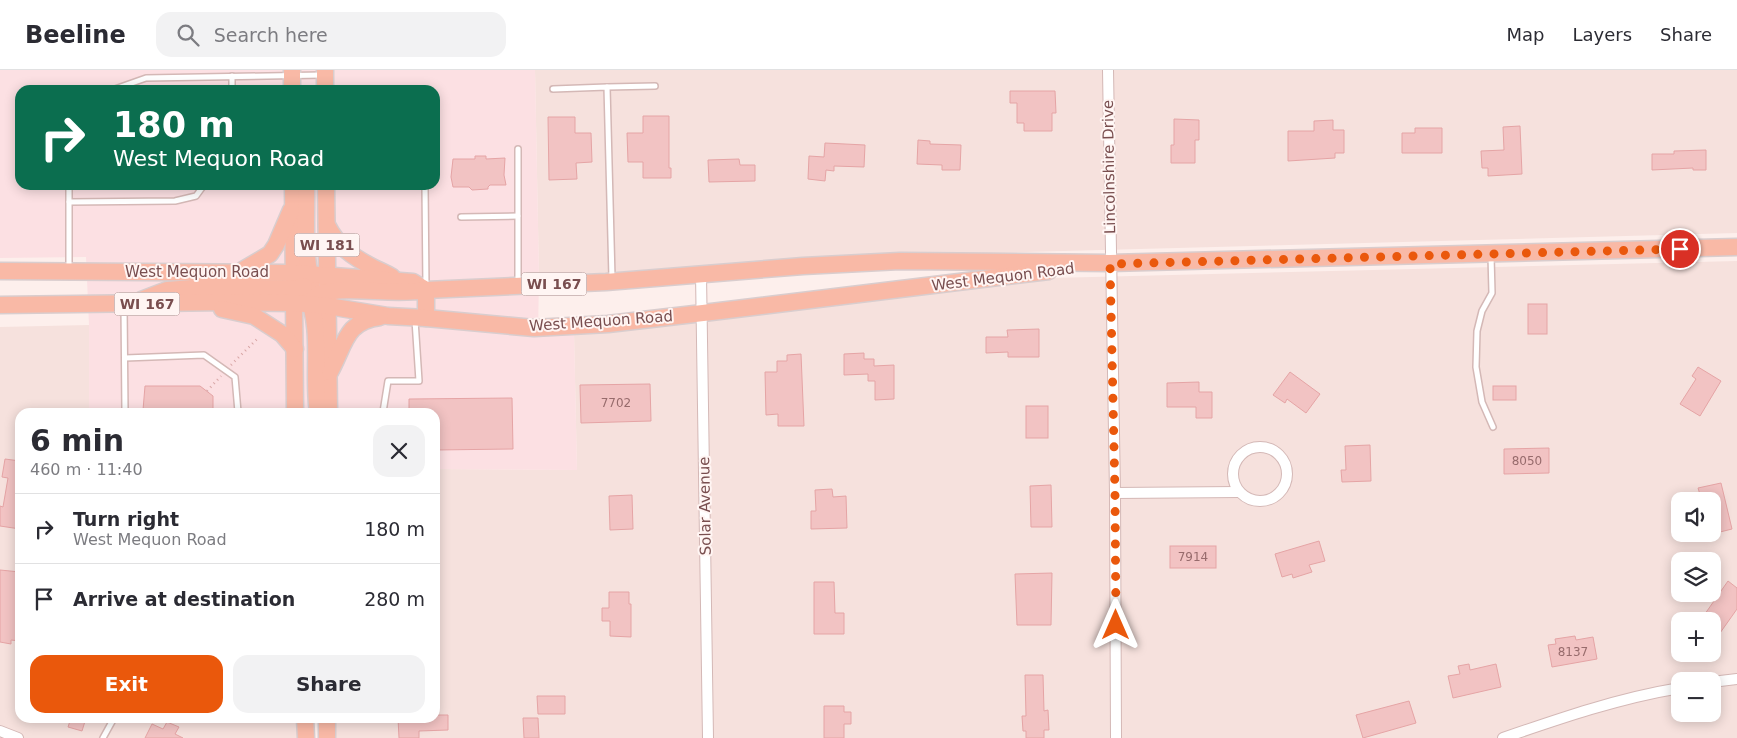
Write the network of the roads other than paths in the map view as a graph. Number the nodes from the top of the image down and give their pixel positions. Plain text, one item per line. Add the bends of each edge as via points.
1 (1108, 70) edge
2 (232, 76) junction
3 (325, 78) edge
4 (293, 81) edge
5 (126, 85) edge
6 (232, 85) edge
7 (655, 86) dead end
8 (607, 87) junction
9 (553, 88) dead end
10 (518, 148) dead end
11 (69, 190) edge
12 (200, 190) edge
13 (293, 190) edge
14 (306, 190) edge
15 (326, 190) edge
16 (425, 190) edge
17 (69, 202) junction
18 (293, 206) junction
19 (518, 216) junction
20 (461, 217) dead end
21 (327, 224) junction
22 (1737, 247) edge
23 (1490, 254) junction
24 (1110, 264) junction
25 (0, 272) edge
26 (69, 272) junction
27 (239, 272) junction
28 (701, 274) junction
29 (396, 280) junction
30 (612, 282) junction
31 (518, 285) junction
32 (310, 290) junction
33 (426, 290) junction
34 (188, 303) junction
35 (128, 304) junction
36 (0, 305) edge
37 (703, 313) junction
38 (388, 316) junction
39 (421, 317) junction
40 (295, 349) junction
41 (125, 358) junction
42 (330, 372) junction
43 (125, 408) edge
44 (238, 408) edge
45 (295, 408) edge
46 (318, 408) edge
47 (329, 408) edge
48 (384, 408) edge
49 (1493, 427) dead end
50 (1239, 492) junction
51 (1115, 493) junction
52 (1737, 679) edge
53 (1721, 681) edge
54 (1671, 690) edge
55 (111, 723) edge
56 (305, 723) edge
57 (327, 723) edge
58 (0, 731) edge
59 (18, 738) edge
60 (103, 738) edge
61 (306, 738) edge
62 (327, 738) edge
63 (708, 738) edge
64 (1116, 738) edge
65 (1503, 738) edge

1 - 24 street, Lincolnshire Drive
2 - 4 lane
2 - 5 lane via 146,78
2 - 6 lane
3 - 4 lane
7 - 8 lane
8 - 9 lane
8 - 30 lane
10 - 19 lane
11 - 17 lane
12 - 17 lane via 196,196 176,201
13 - 18 main road, WI 181
14 - 32 main road
15 - 21 main road, WI 181
16 - 33 lane
17 - 26 lane
18 - 27 main road via 270,254
18 - 32 main road, WI 181
19 - 20 lane
19 - 31 lane
21 - 29 main road via 344,249
21 - 32 main road, WI 181
22 - 23 main road, West Mequon Road / WI 167
23 - 24 main road, West Mequon Road / WI 167
23 - 49 lane via 1492,293 1482,311 1477,331 1476,367 1482,402
24 - 28 main road, West Mequon Road / WI 167 via 900,261
24 - 37 main road, West Mequon Road / WI 167
24 - 51 street, Lincolnshire Drive
25 - 26 main road, West Mequon Road / WI 167
26 - 27 main road, West Mequon Road / WI 167
27 - 32 main road, West Mequon Road / WI 167
28 - 30 main road, West Mequon Road / WI 167
28 - 37 street, Solar Avenue
29 - 32 main road, West Mequon Road / WI 167
29 - 33 main road, West Mequon Road / WI 167 via 413,282
30 - 31 main road, West Mequon Road / WI 167
31 - 33 main road, West Mequon Road / WI 167
32 - 33 main road via 408,293
32 - 34 main road, West Mequon Road / WI 167 via 228,302
32 - 35 main road via 207,287 167,290
32 - 38 main road, West Mequon Road / WI 167
32 - 40 main road, WI 181
32 - 42 main road, WI 181
32 - 46 main road via 315,327
33 - 39 main road
34 - 35 main road, West Mequon Road / WI 167
34 - 40 main road via 254,316 282,334
35 - 36 main road, West Mequon Road / WI 167
35 - 41 lane
37 - 39 main road, West Mequon Road / WI 167 via 608,324 534,328
37 - 63 street, Solar Avenue
38 - 39 main road, West Mequon Road / WI 167
38 - 42 main road via 357,324
39 - 48 lane via 419,381 388,381
40 - 45 main road, WI 181
41 - 43 lane
41 - 44 lane via 204,355 235,377
42 - 47 main road, WI 181
50 - 50 street via 1262,501 1277,495 1286,481 1285,464 1280,456 1273,450 1255,448 1239,457 1233,474
50 - 51 street
51 - 64 street, Lincolnshire Drive
52 - 53 street
54 - 65 street via 1583,711
55 - 60 lane
56 - 61 main road
57 - 62 main road
58 - 59 street

